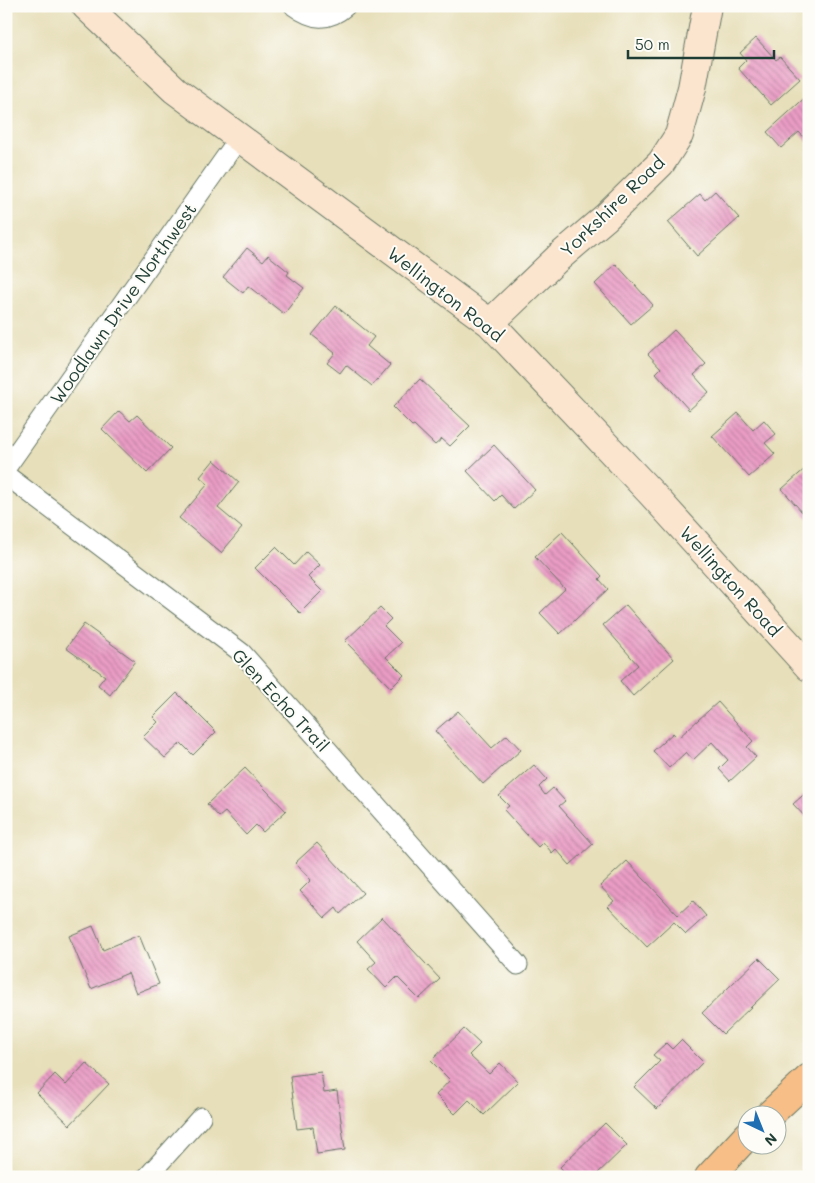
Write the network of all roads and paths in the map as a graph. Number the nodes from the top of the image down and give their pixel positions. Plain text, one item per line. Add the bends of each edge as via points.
1 (86, 6) edge
2 (294, 6) edge
3 (346, 6) edge
4 (707, 6) edge
5 (239, 138) junction
6 (490, 323) junction
7 (6, 468) edge
8 (6, 476) edge
9 (809, 667) edge
10 (518, 965) dead end
11 (809, 1078) edge
12 (779, 1106) edge
13 (201, 1118) dead end
14 (738, 1146) edge
15 (147, 1177) edge
16 (710, 1177) edge

1 - 5 street, Wellington Road via 175,90
2 - 3 street via 304,14 329,17
4 - 6 street, Yorkshire Road via 692,88 679,135 661,162
5 - 6 street, Wellington Road
5 - 7 street, Woodlawn Drive Northwest
6 - 9 street, Wellington Road via 652,494
8 - 10 street, Glen Echo Trail via 242,653
11 - 12 main road
13 - 15 street
14 - 16 main road

